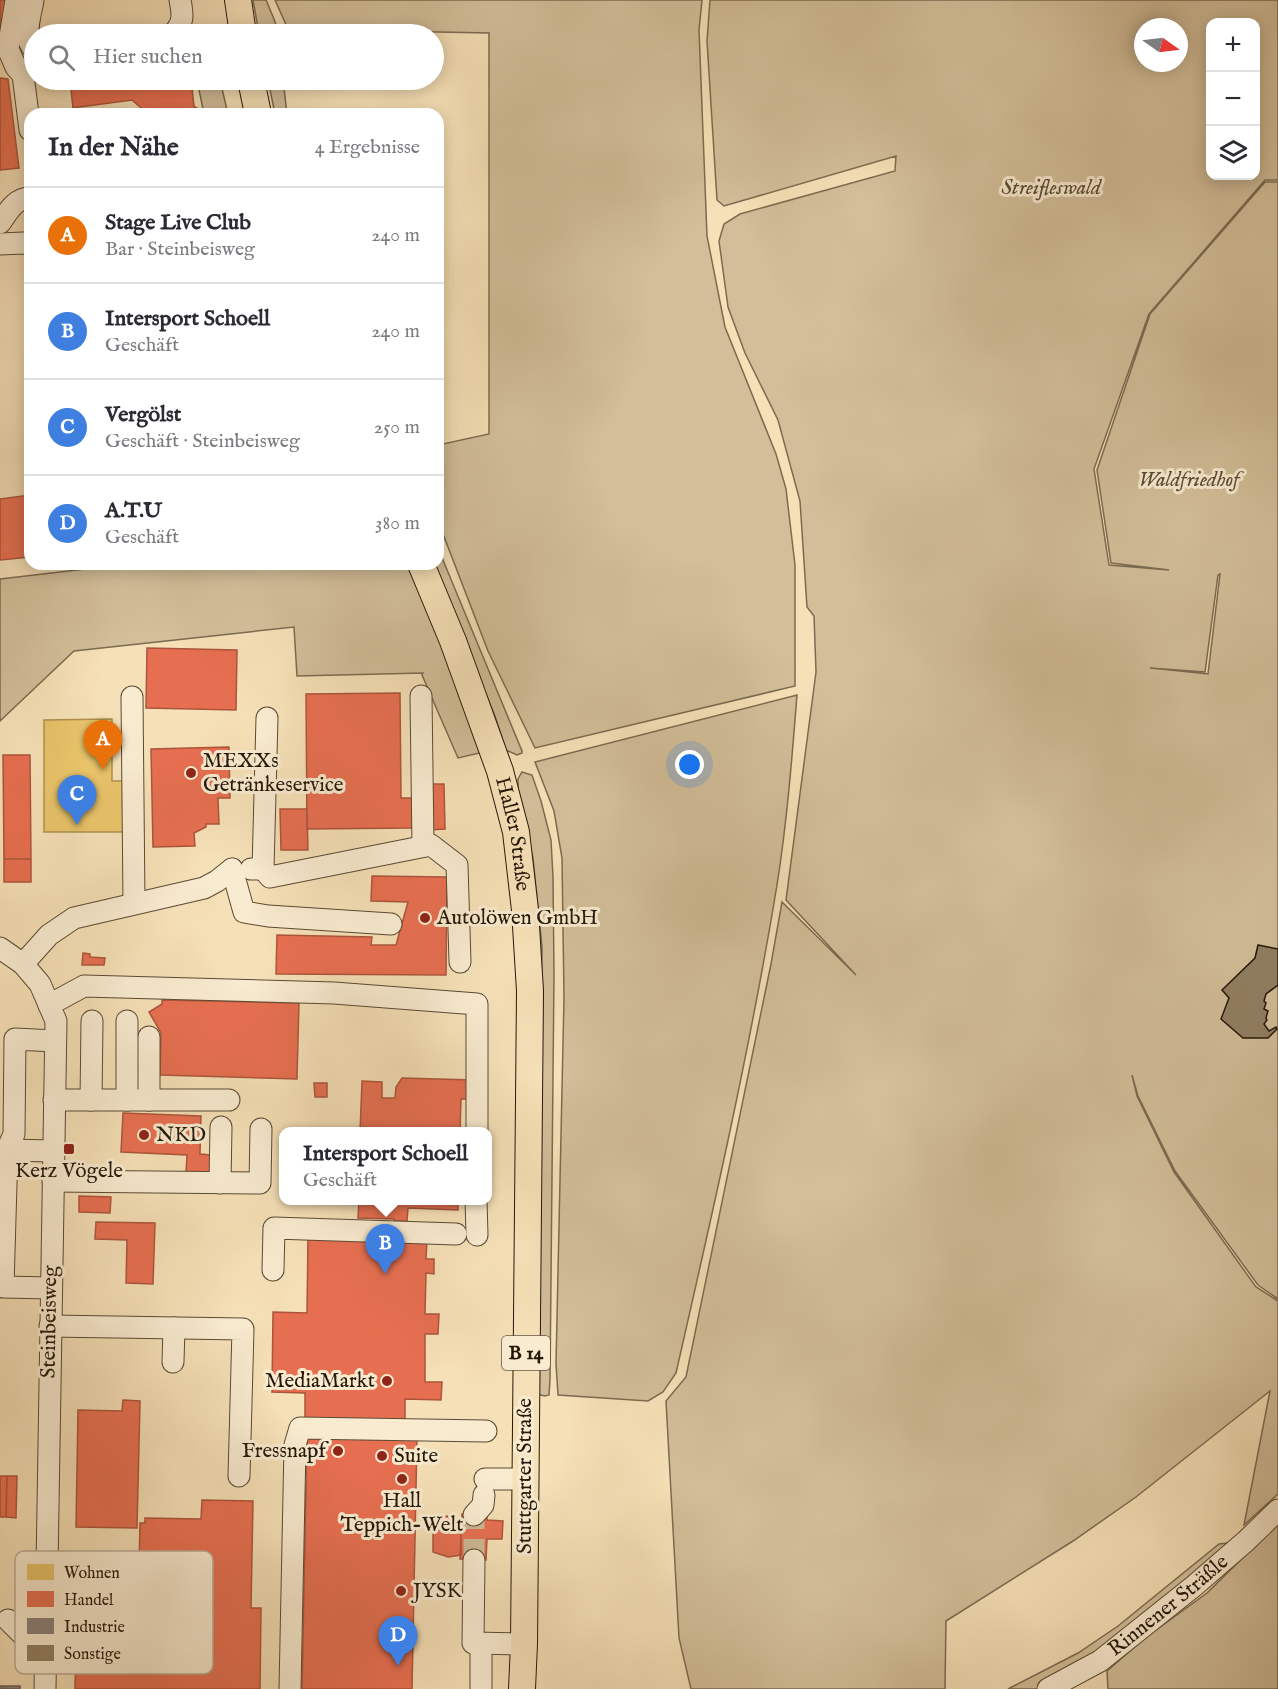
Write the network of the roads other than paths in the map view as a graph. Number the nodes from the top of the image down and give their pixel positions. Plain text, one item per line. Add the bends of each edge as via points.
1 (16, 0) edge
2 (33, 0) edge
3 (180, 0) edge
4 (238, 0) edge
5 (29, 24) edge
6 (181, 24) edge
7 (242, 24) edge
8 (24, 83) edge
9 (25, 90) edge
10 (253, 90) edge
11 (27, 108) edge
12 (257, 108) edge
13 (24, 198) edge
14 (0, 223) edge
15 (24, 243) edge
16 (0, 244) edge
17 (423, 570) edge
18 (421, 696) dead end
19 (132, 697) dead end
20 (267, 718) dead end
21 (423, 846) junction
22 (232, 869) junction
23 (262, 869) junction
24 (134, 903) junction
25 (391, 924) dead end
26 (0, 948) edge
27 (460, 962) dead end
28 (23, 964) junction
29 (49, 1005) junction
30 (92, 1021) dead end
31 (127, 1021) dead end
32 (149, 1037) dead end
33 (55, 1041) junction
34 (54, 1100) junction
35 (91, 1100) junction
36 (127, 1100) junction
37 (149, 1100) junction
38 (229, 1100) dead end
39 (221, 1127) dead end
40 (477, 1127) edge
41 (261, 1129) dead end
42 (7, 1150) junction
43 (53, 1151) junction
44 (53, 1181) junction
45 (220, 1183) junction
46 (476, 1205) edge
47 (527, 1228) joint
48 (456, 1234) dead end
49 (477, 1234) dead end
50 (273, 1270) dead end
51 (51, 1288) junction
52 (50, 1326) junction
53 (174, 1328) junction
54 (174, 1362) dead end
55 (486, 1431) dead end
56 (239, 1476) dead end
57 (524, 1479) junction
58 (1278, 1510) edge
59 (474, 1515) tunnel mouth
60 (46, 1551) edge
61 (474, 1560) tunnel mouth
62 (8, 1620) dead end
63 (15, 1627) edge
64 (482, 1643) junction
65 (524, 1644) junction
66 (290, 1689) edge
67 (481, 1689) edge
68 (522, 1689) edge
69 (1048, 1689) edge

1 - 8 street via 7,20 8,49
2 - 5 street
3 - 6 street
4 - 7 main road
9 - 11 street
10 - 12 main road
13 - 14 street
15 - 16 street
17 - 47 main road, Haller Straße / B 14 via 501,771 516,832 530,991
18 - 21 street
19 - 24 street
20 - 23 street
21 - 23 street via 270,877
21 - 27 street via 431,845 457,865
22 - 23 street
22 - 24 street via 204,888
22 - 25 street via 244,912
24 - 28 street via 74,918 49,935
26 - 28 street, Steinbeisweg
28 - 29 street, Steinbeisweg via 40,984
29 - 33 street, Steinbeisweg via 56,1021
29 - 40 street via 84,986 334,993 477,1004
30 - 35 street
31 - 36 street
32 - 37 street
33 - 34 street, Steinbeisweg
33 - 42 street via 15,1040 14,1134
34 - 35 street
34 - 43 street, Steinbeisweg
35 - 36 street
36 - 37 street
37 - 38 street
39 - 45 street
41 - 45 street via 260,1183
42 - 43 street
42 - 51 street via 3,1287
43 - 44 street, Steinbeisweg
44 - 45 street
44 - 51 street, Steinbeisweg
46 - 49 street
47 - 57 main road, Stuttgarter Straße / B 14
48 - 50 street via 274,1228
51 - 52 street, Steinbeisweg
52 - 53 street
52 - 60 street, Steinbeisweg
53 - 54 street
53 - 56 street via 243,1329
55 - 66 street via 300,1428 295,1445
57 - 59 street via 484,1487 483,1505
57 - 65 main road, Stuttgarter Straße / B 14
58 - 69 street, Rinnener Sträßle via 1194,1586 1100,1661
61 - 64 street via 473,1643
62 - 63 street
64 - 65 street
64 - 67 street
65 - 68 main road, Stuttgarter Straße / B 14

